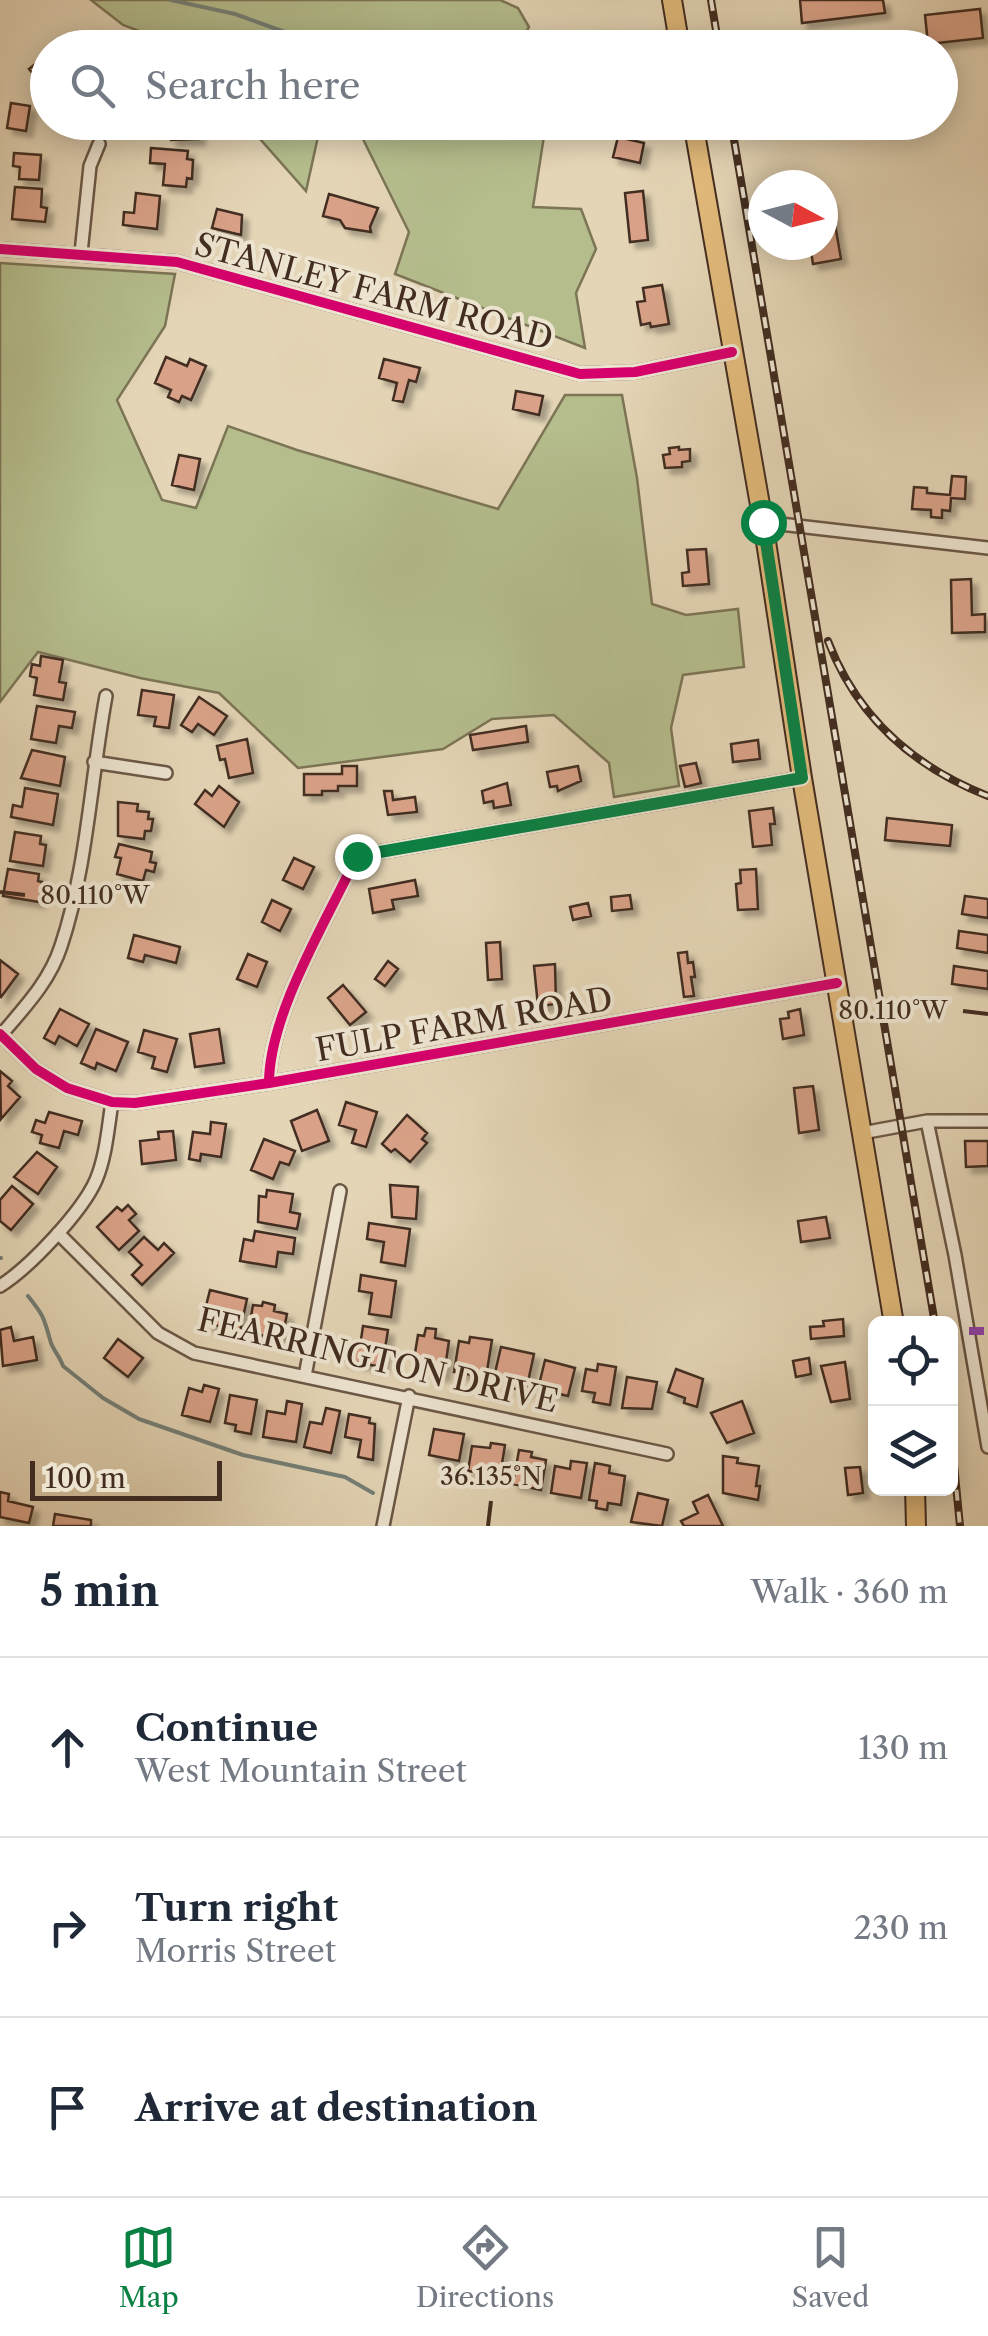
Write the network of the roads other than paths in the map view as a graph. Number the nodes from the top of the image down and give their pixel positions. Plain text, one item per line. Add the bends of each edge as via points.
1 (672, 0) edge
2 (677, 30) edge
3 (696, 140) edge
4 (99, 144) dead end
5 (0, 249) edge
6 (81, 252) junction
7 (732, 352) junction
8 (763, 522) junction
9 (988, 548) edge
10 (106, 696) dead end
11 (94, 762) junction
12 (166, 772) dead end
13 (802, 778) junction
14 (837, 983) junction
15 (0, 1035) edge
16 (270, 1084) junction
17 (112, 1102) junction
18 (927, 1121) junction
19 (988, 1121) edge
20 (862, 1133) junction
21 (340, 1191) dead end
22 (58, 1232) junction
23 (0, 1286) edge
24 (893, 1316) edge
25 (305, 1376) junction
26 (408, 1396) junction
27 (988, 1447) edge
28 (667, 1454) dead end
29 (915, 1496) edge
30 (382, 1526) edge
31 (916, 1526) edge

1 - 2 main road
3 - 7 main road
4 - 6 street via 90,166
5 - 6 street, STANLEY FARM ROAD
6 - 7 street, STANLEY FARM ROAD via 176,262 580,374 636,372
7 - 8 main road
8 - 9 street
8 - 13 main road
10 - 11 street
11 - 12 street
11 - 15 street via 61,948 40,989
13 - 14 main road
13 - 16 street via 357,856 277,1024
14 - 16 street, FULP FARM ROAD
14 - 20 main road
15 - 17 street, FULP FARM ROAD via 67,1088
16 - 17 street, FULP FARM ROAD
17 - 22 street via 94,1184
18 - 19 street
18 - 20 street
18 - 27 street
20 - 24 main road
21 - 25 street
22 - 23 street
22 - 25 street, FEARRINGTON DRIVE via 170,1340 194,1353
25 - 26 street, FEARRINGTON DRIVE
26 - 28 street, FEARRINGTON DRIVE
26 - 30 street
29 - 31 main road

